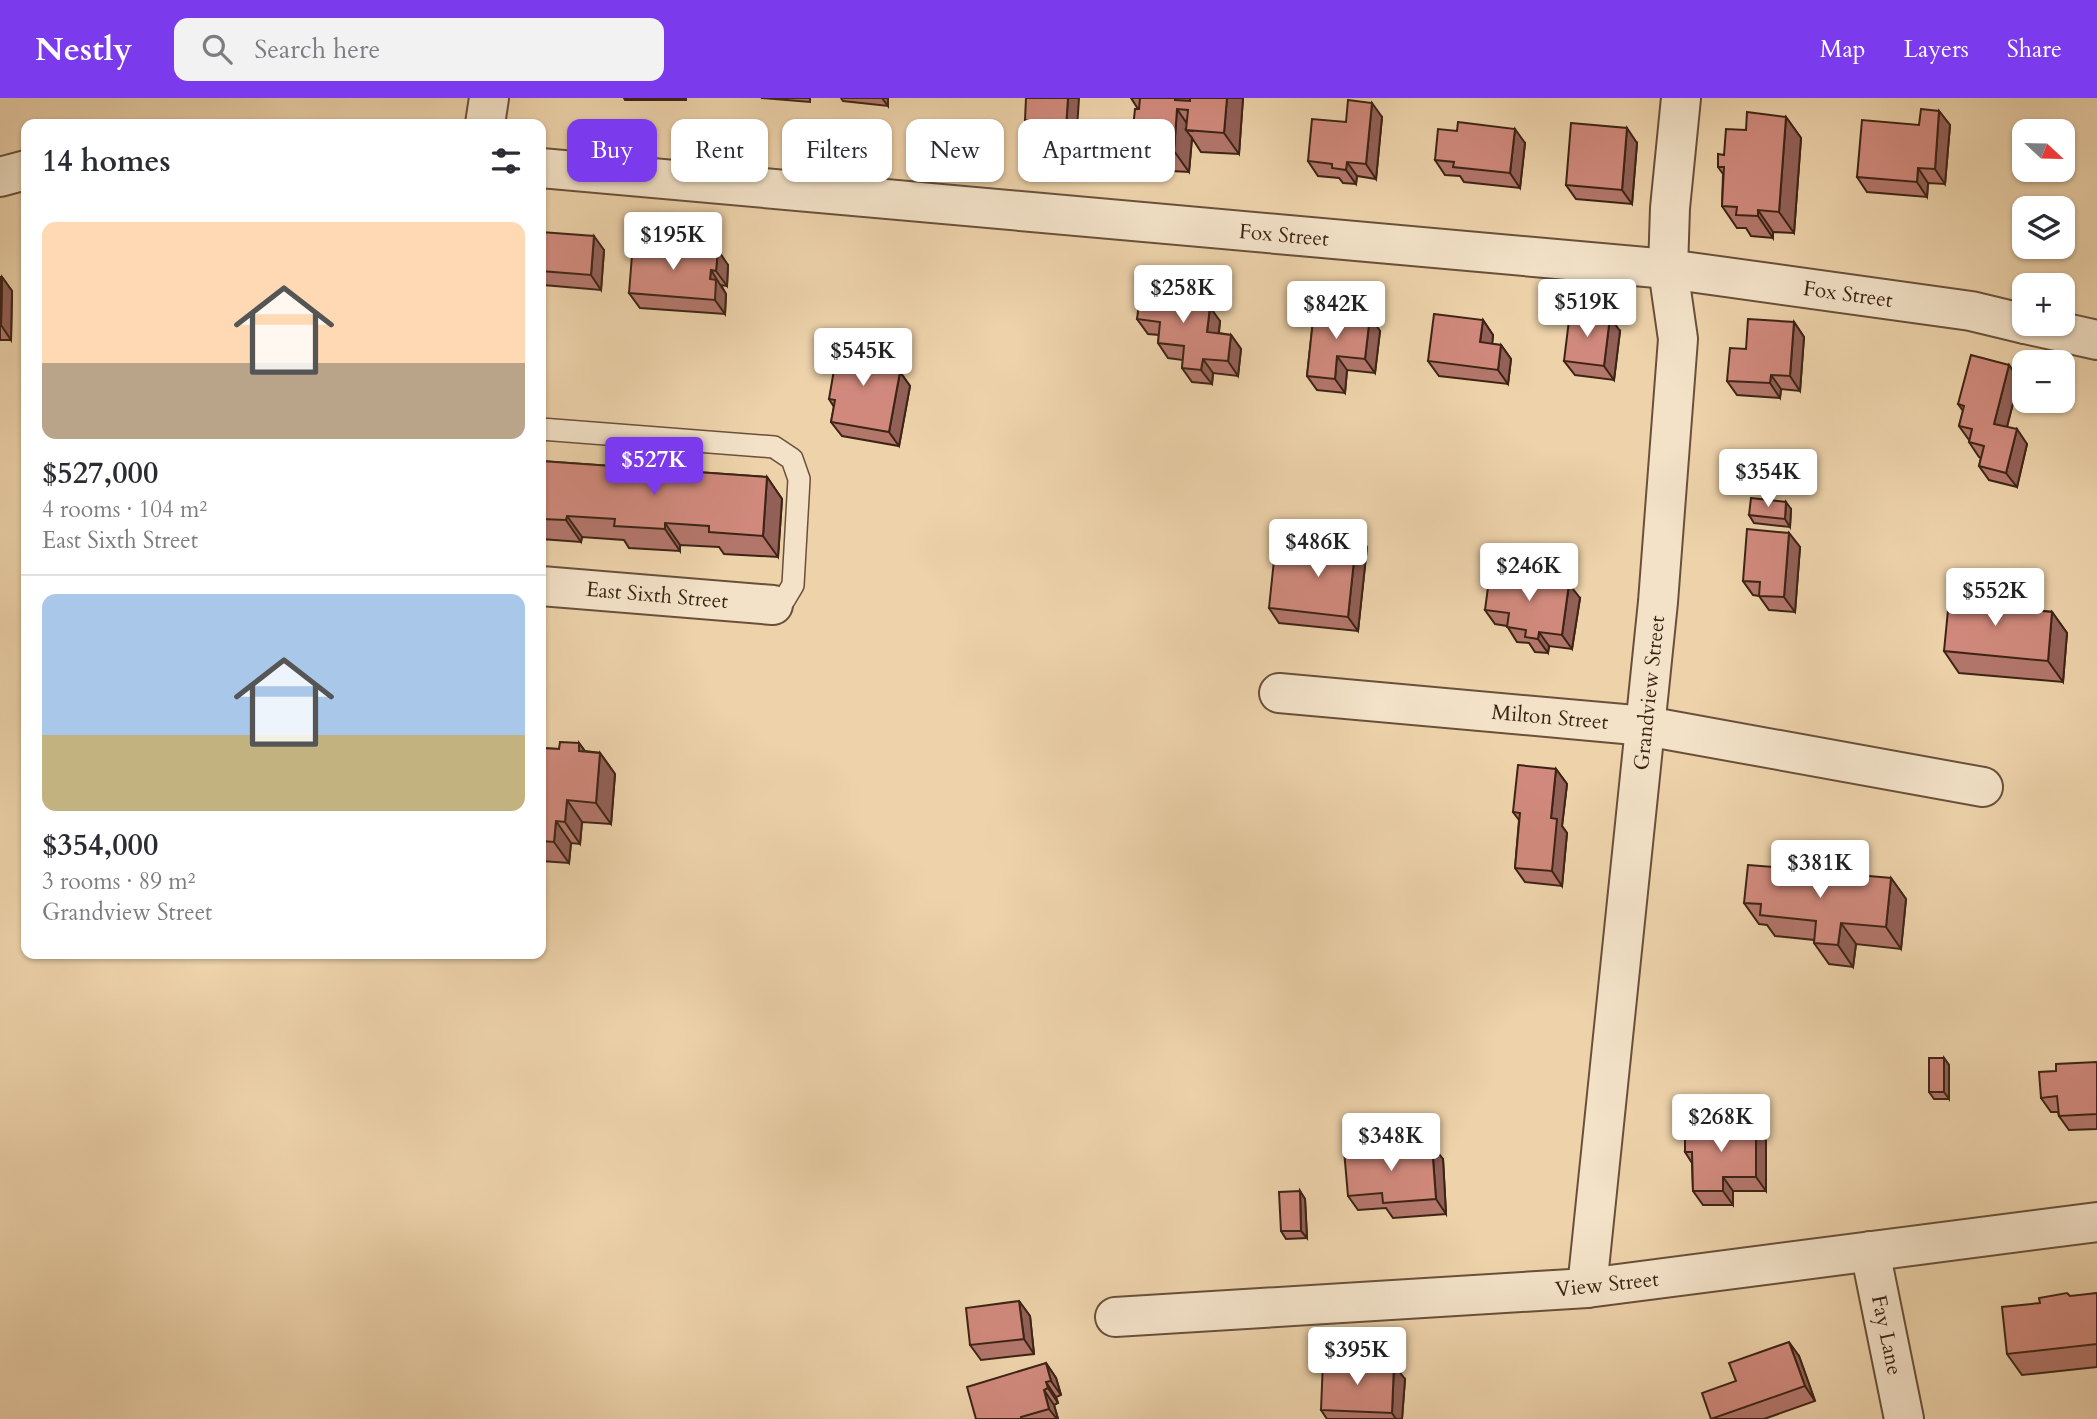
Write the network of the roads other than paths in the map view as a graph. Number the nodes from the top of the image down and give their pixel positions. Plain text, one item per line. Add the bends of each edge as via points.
1 (489, 98) edge
2 (1681, 98) edge
3 (486, 119) edge
4 (546, 167) edge
5 (21, 171) edge
6 (0, 177) edge
7 (1668, 269) junction
8 (2012, 321) edge
9 (2075, 335) edge
10 (2097, 340) edge
11 (546, 429) edge
12 (546, 586) edge
13 (773, 605) joint
14 (1279, 693) dead end
15 (1646, 726) junction
16 (1983, 787) dead end
17 (2097, 1222) edge
18 (1870, 1251) junction
19 (1587, 1288) junction
20 (1115, 1317) dead end
21 (1904, 1419) edge

1 - 3 street
2 - 7 street, Grandview Street
4 - 7 street, Fox Street
5 - 6 street
7 - 8 street, Fox Street via 1971,311
7 - 15 street, Grandview Street via 1678,339
9 - 10 street, Fox Street
11 - 13 lane via 774,447 792,459 799,479 793,585 784,600
12 - 13 street, East Sixth Street
14 - 15 street, Milton Street
15 - 16 street, Milton Street
15 - 19 street, Grandview Street
17 - 18 street, View Street
18 - 19 street, View Street
18 - 21 street, Fay Lane
19 - 20 street, View Street

